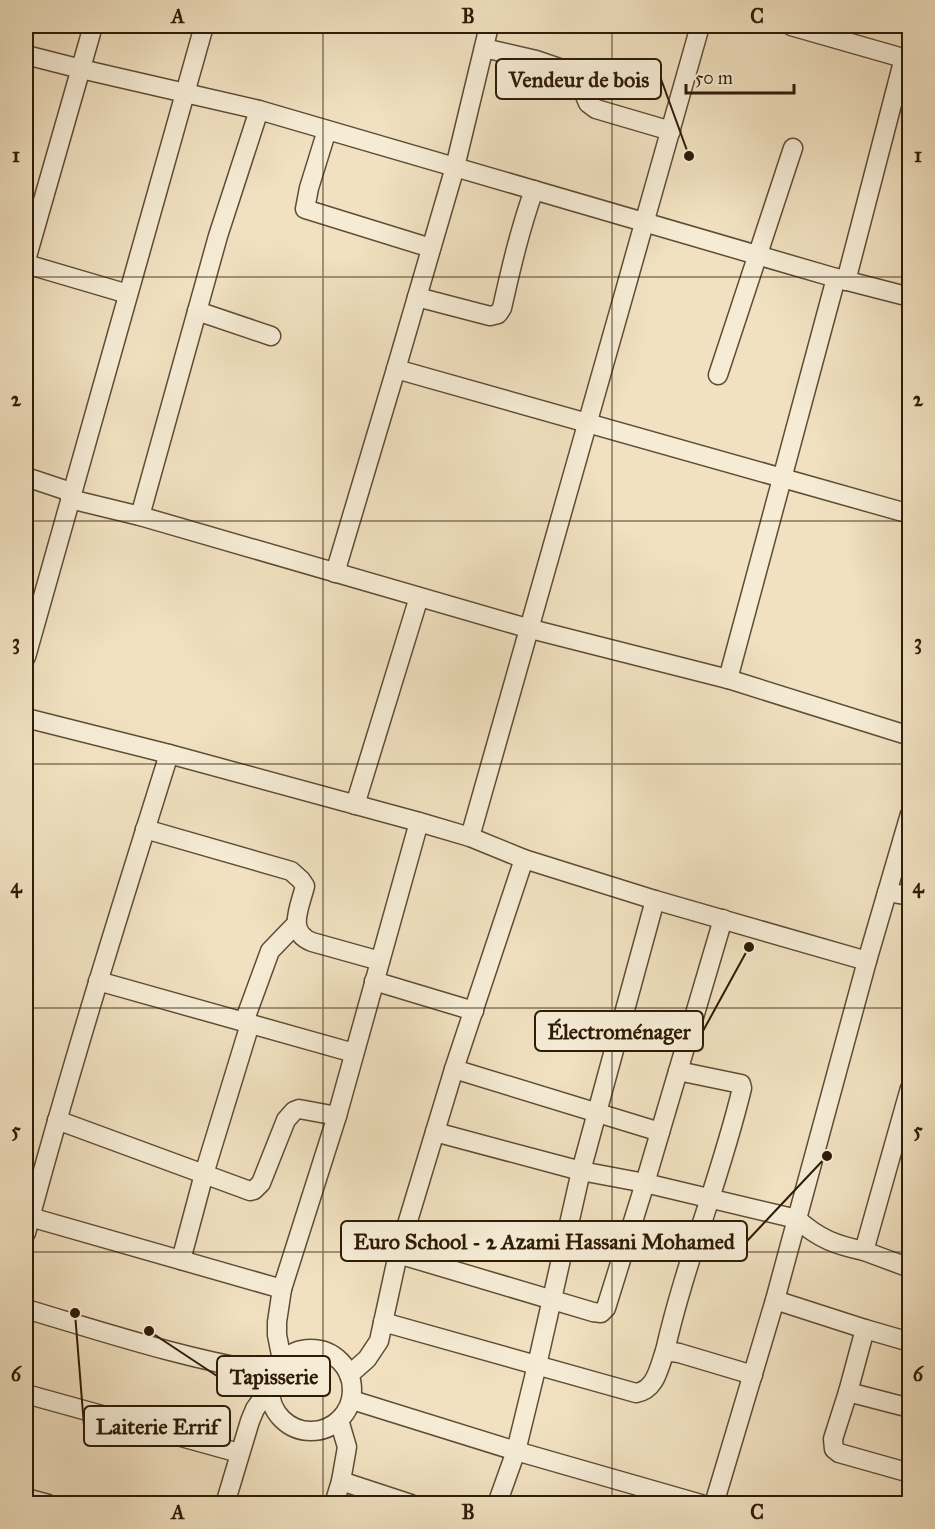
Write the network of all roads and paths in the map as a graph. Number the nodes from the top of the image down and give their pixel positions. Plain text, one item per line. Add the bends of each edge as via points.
1 (93, 26) edge
2 (204, 26) edge
3 (489, 26) edge
4 (700, 26) edge
5 (791, 26) edge
6 (484, 48) junction
7 (26, 55) edge
8 (907, 59) edge
9 (81, 69) junction
10 (185, 94) junction
11 (259, 110) junction
12 (327, 130) junction
13 (671, 131) junction
14 (793, 148) dead end
15 (455, 167) junction
16 (534, 190) junction
17 (645, 223) junction
18 (432, 248) junction
19 (757, 255) junction
20 (26, 262) edge
21 (841, 279) junction
22 (128, 294) junction
23 (417, 297) junction
24 (909, 297) edge
25 (197, 311) junction
26 (271, 336) dead end
27 (396, 369) junction
28 (718, 375) dead end
29 (587, 422) junction
30 (26, 477) edge
31 (782, 479) junction
32 (71, 495) junction
33 (909, 514) edge
34 (140, 516) junction
35 (335, 573) junction
36 (419, 597) junction
37 (527, 628) junction
38 (26, 657) edge
39 (728, 679) junction
40 (26, 718) edge
41 (909, 736) edge
42 (169, 754) junction
43 (355, 805) junction
44 (909, 814) edge
45 (419, 822) junction
46 (145, 829) junction
47 (470, 837) junction
48 (524, 859) junction
49 (887, 892) junction
50 (909, 896) edge
51 (655, 900) junction
52 (723, 919) junction
53 (296, 924) junction
54 (380, 960) junction
55 (867, 961) junction
56 (98, 981) junction
57 (374, 981) junction
58 (474, 1011) junction
59 (247, 1023) junction
60 (354, 1053) junction
61 (454, 1069) junction
62 (678, 1071) junction
63 (909, 1088) edge
64 (597, 1112) junction
65 (337, 1116) junction
66 (57, 1120) junction
67 (435, 1132) junction
68 (660, 1132) junction
69 (581, 1170) junction
70 (204, 1174) junction
71 (645, 1183) junction
72 (710, 1199) junction
73 (797, 1219) junction
74 (28, 1225) edge
75 (864, 1251) junction
76 (398, 1254) junction
77 (181, 1260) junction
78 (909, 1268) edge
79 (282, 1289) junction
80 (552, 1300) junction
81 (775, 1300) junction
82 (26, 1309) edge
83 (383, 1322) junction
84 (864, 1329) junction
85 (909, 1342) edge
86 (665, 1351) junction
87 (537, 1365) junction
88 (275, 1374) junction
89 (349, 1375) junction
90 (753, 1375) junction
91 (848, 1392) junction
92 (26, 1394) edge
93 (351, 1400) junction
94 (909, 1408) edge
95 (339, 1420) junction
96 (516, 1451) junction
97 (239, 1453) junction
98 (909, 1473) edge
99 (341, 1481) junction
100 (26, 1497) edge
101 (48, 1503) edge
102 (225, 1503) edge
103 (334, 1503) edge
104 (411, 1503) edge
105 (497, 1503) edge
106 (701, 1503) edge
107 (714, 1503) edge

1 - 9 street
2 - 10 street
3 - 6 street
4 - 13 street
5 - 8 street
6 - 13 street via 568,71 578,79 588,103 596,109
6 - 15 street
7 - 9 street
8 - 21 street
9 - 10 street
9 - 20 street
10 - 11 street
10 - 22 street
11 - 12 street
11 - 25 street
12 - 15 street
12 - 18 street via 304,209
13 - 17 street
14 - 19 street
15 - 16 street
15 - 18 street
16 - 17 street
16 - 23 street via 498,314 490,316
17 - 19 street
17 - 29 street
18 - 23 street
19 - 21 street
19 - 28 street
20 - 22 street
21 - 24 street
21 - 31 street
22 - 32 street
23 - 27 street
25 - 26 street
25 - 34 street
27 - 29 street
27 - 35 street
29 - 31 street
29 - 37 street
30 - 32 street
31 - 33 street
31 - 39 street
32 - 34 street
32 - 38 street
34 - 35 street
35 - 36 street
36 - 37 street
36 - 43 street
37 - 39 street
37 - 47 street
39 - 41 street
40 - 42 street
42 - 43 street
42 - 46 street
43 - 45 street
44 - 49 street
45 - 47 street
45 - 54 street
46 - 53 street via 291,871 304,886
46 - 56 street
47 - 48 street
48 - 51 street
48 - 58 street
49 - 50 street
49 - 55 street
51 - 52 street
51 - 64 street
52 - 55 street
52 - 62 street
53 - 54 street via 304,939
53 - 59 street via 270,951
54 - 57 street
55 - 73 street
56 - 59 street
56 - 66 street
57 - 58 street
57 - 60 street
58 - 61 street
59 - 60 street
59 - 70 street
60 - 65 street
61 - 64 street
61 - 67 street
62 - 68 street
62 - 72 street via 742,1086
63 - 75 street
64 - 68 street
64 - 69 street
65 - 70 street via 300,1109 290,1114 261,1183 254,1190
65 - 79 street
66 - 70 street
66 - 74 street
67 - 69 street
67 - 76 street
68 - 71 street
69 - 71 street
69 - 80 street
70 - 77 street
71 - 72 street
71 - 80 street via 606,1308 597,1313
72 - 73 street
72 - 86 street
73 - 75 street via 829,1242
73 - 81 street
74 - 77 street
75 - 78 street
76 - 80 street
76 - 83 street
77 - 79 street
79 - 88 street
80 - 87 street
81 - 84 street
81 - 90 street
82 - 88 street via 200,1359
83 - 87 street
83 - 89 street via 374,1350
84 - 85 street
84 - 91 street
86 - 87 street via 653,1383 644,1392 636,1393
86 - 90 street
87 - 96 street
88 - 89 street via 296,1351 312,1348 340,1361
88 - 95 street via 272,1405 293,1428 309,1431
88 - 97 street via 255,1409
89 - 93 street
90 - 107 street
91 - 94 street
91 - 98 street via 833,1439 834,1449
92 - 97 street
93 - 95 street
93 - 96 street
95 - 99 street via 347,1447
96 - 105 street
96 - 106 street
97 - 102 street
99 - 103 street
99 - 104 street
100 - 101 street

